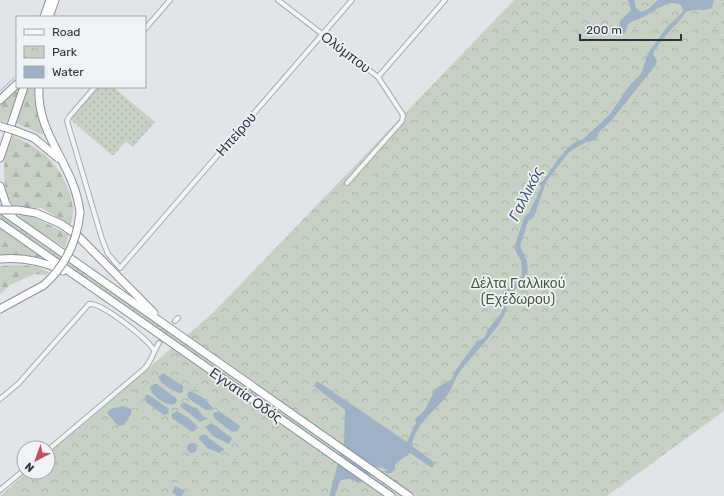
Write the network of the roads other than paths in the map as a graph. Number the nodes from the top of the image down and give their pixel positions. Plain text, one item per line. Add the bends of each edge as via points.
1 (50, 0) edge
2 (55, 0) edge
3 (170, 0) edge
4 (278, 0) edge
5 (352, 0) edge
6 (445, 0) edge
7 (44, 16) edge
8 (49, 16) edge
9 (146, 28) edge
10 (322, 34) junction
11 (378, 77) junction
12 (16, 85) edge
13 (24, 88) edge
14 (38, 88) edge
15 (94, 88) edge
16 (0, 100) edge
17 (0, 126) edge
18 (0, 158) edge
19 (66, 167) junction
20 (347, 183) dead end
21 (0, 186) edge
22 (0, 210) edge
23 (0, 223) edge
24 (35, 234) junction
25 (0, 259) edge
26 (101, 294) junction
27 (0, 309) edge
28 (163, 323) junction
29 (159, 343) tunnel mouth
30 (154, 350) junction
31 (0, 399) edge
32 (56, 443) edge
33 (16, 477) edge
34 (0, 490) edge
35 (408, 495) edge
36 (391, 496) edge

1 - 7 highway
2 - 8 highway
3 - 9 street
4 - 10 street, Ολύμπου
5 - 10 street, Ηπείρου
6 - 11 street
10 - 11 street, Ολύμπου
10 - 15 street, Ηπείρου via 120,268 108,254 102,239 68,123 69,117
11 - 20 street, Ολύμπου via 403,115 402,121
12 - 16 highway
13 - 18 highway
14 - 19 highway via 43,122
17 - 19 highway, bridge via 16,130 44,144
19 - 27 highway, bridge via 74,184 80,213 77,232 68,256 44,285
21 - 24 highway via 6,204 14,216
22 - 24 highway
22 - 28 highway, bridge via 36,213 61,224 77,235
23 - 26 highway
24 - 28 highway
25 - 26 highway via 25,259 48,264
26 - 36 highway, Εγνατία Οδός
28 - 35 highway, Εγνατία Οδός
29 - 30 street
30 - 31 street via 144,339 111,314 96,304 90,304 18,384
30 - 32 street via 152,359 144,369
33 - 34 street

